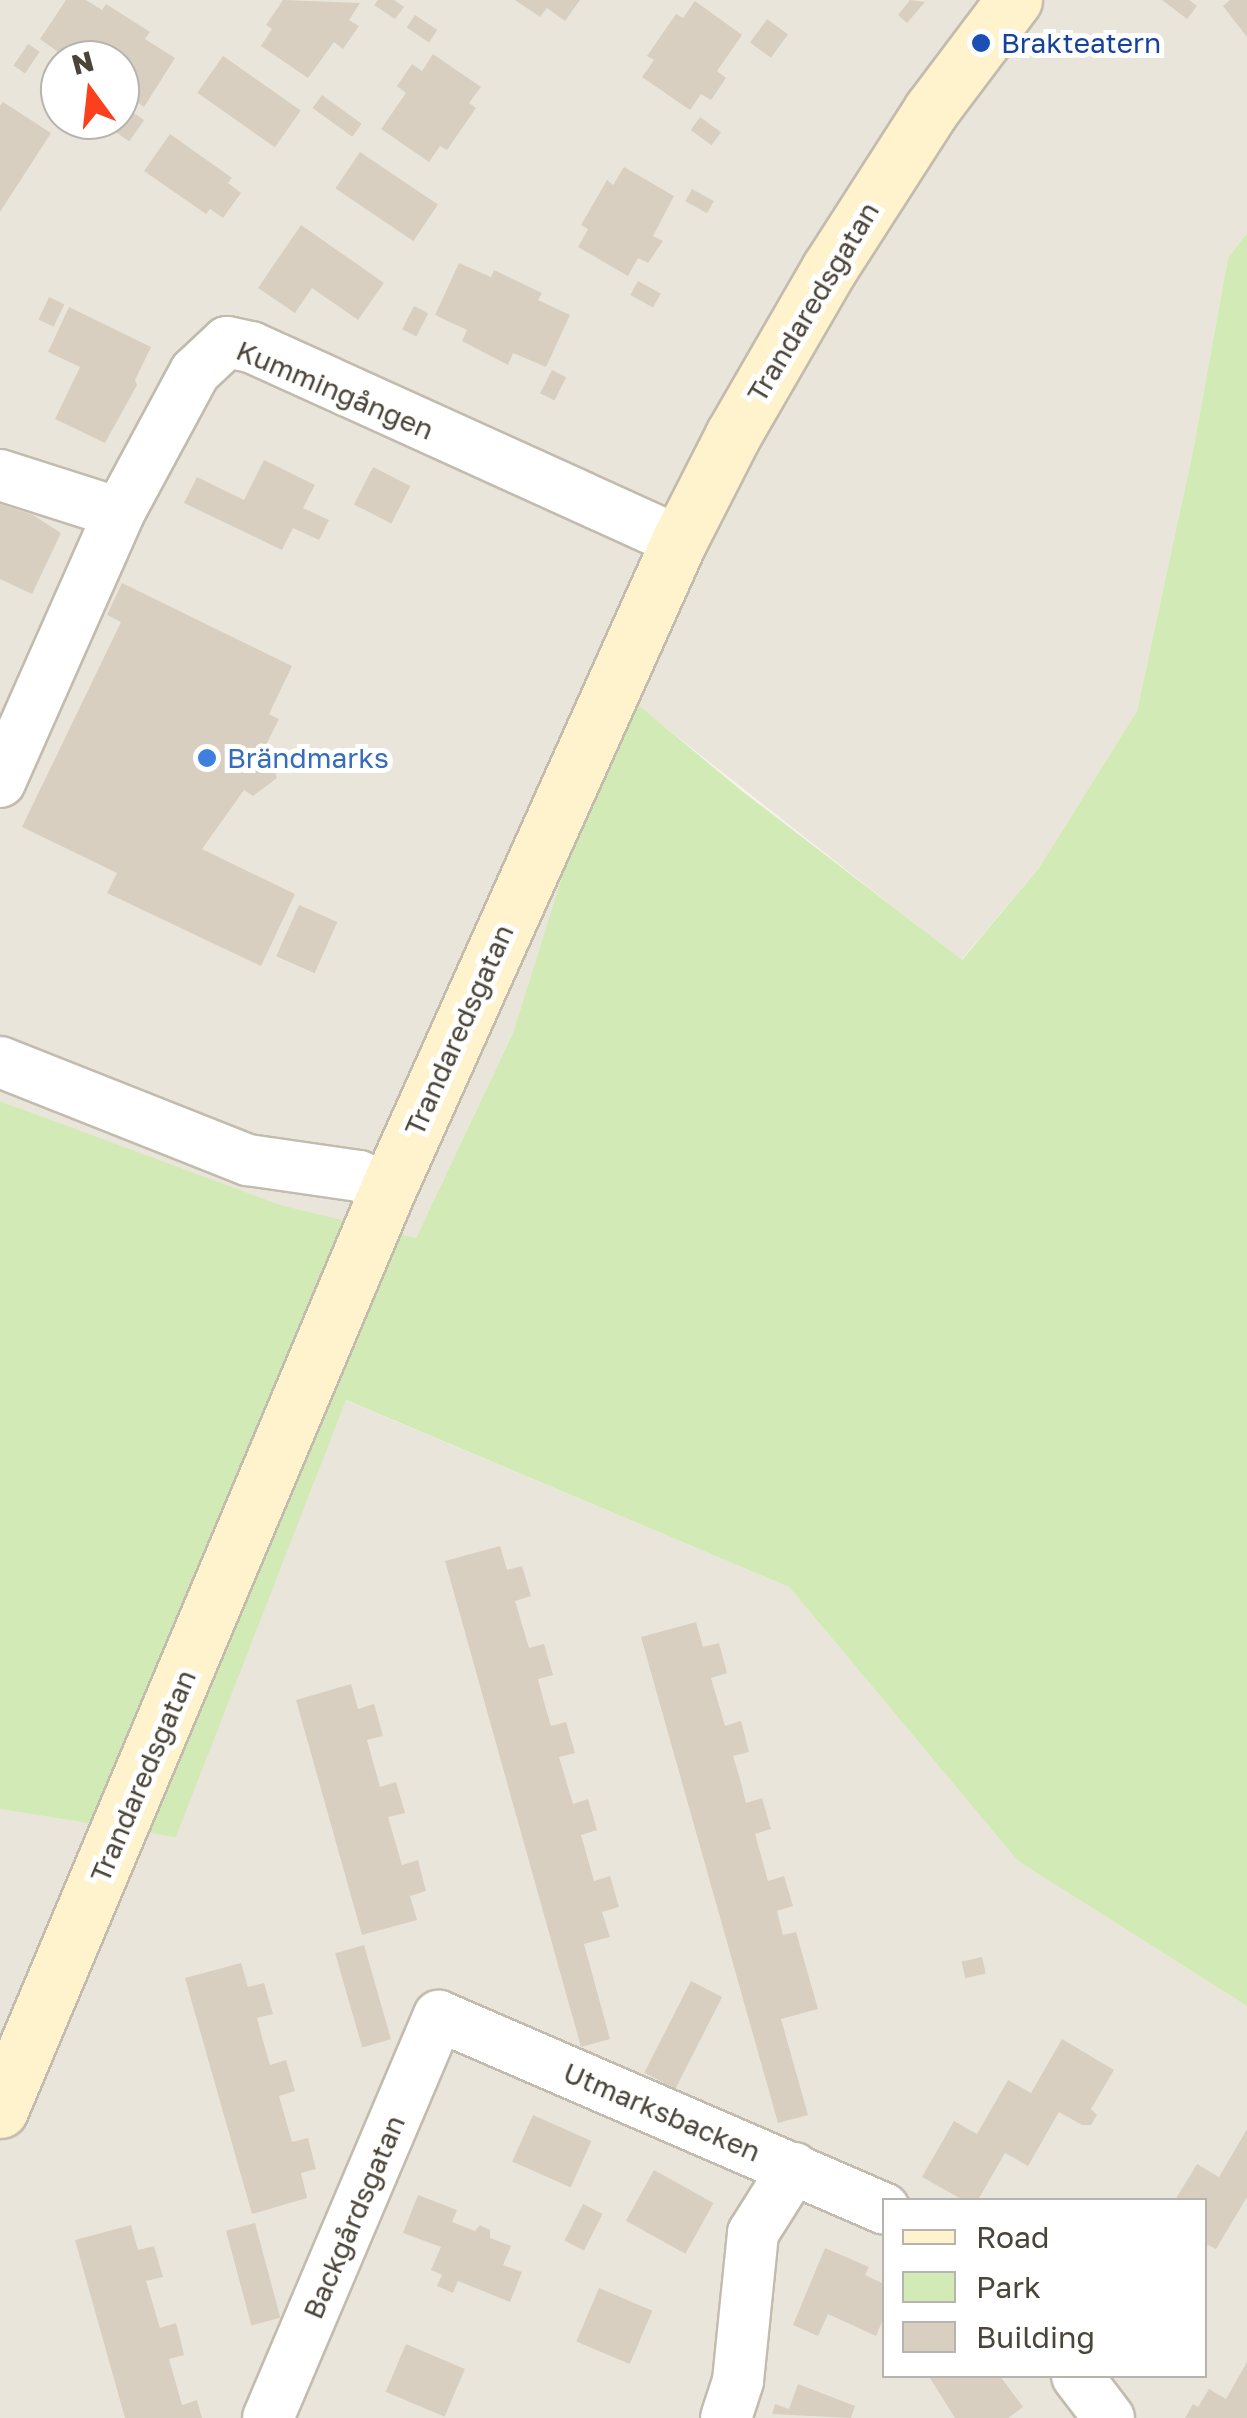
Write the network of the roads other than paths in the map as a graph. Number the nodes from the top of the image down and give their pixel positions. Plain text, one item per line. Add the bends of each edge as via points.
1 (1014, 0) edge
2 (0, 475) edge
3 (119, 513) junction
4 (678, 541) junction
5 (0, 782) edge
6 (0, 1062) edge
7 (388, 1189) junction
8 (439, 2016) joint
9 (0, 2110) edge
10 (794, 2168) junction
11 (882, 2209) edge
12 (1079, 2378) edge
13 (268, 2418) edge
14 (726, 2418) edge
15 (1110, 2418) edge

1 - 4 street, Trandaredsgatan via 931,110 829,269
2 - 3 street
3 - 4 street, Kummingången via 195,372 226,342 251,347
3 - 5 street, Kummingången
4 - 7 street, Trandaredsgatan
6 - 7 street via 248,1160 360,1176
7 - 9 street, Trandaredsgatan
8 - 10 street, Utmarksbacken
8 - 13 street, Backgårdsgatan
10 - 11 street, Utmarksbacken
10 - 14 street via 753,2233 738,2380
12 - 15 street

